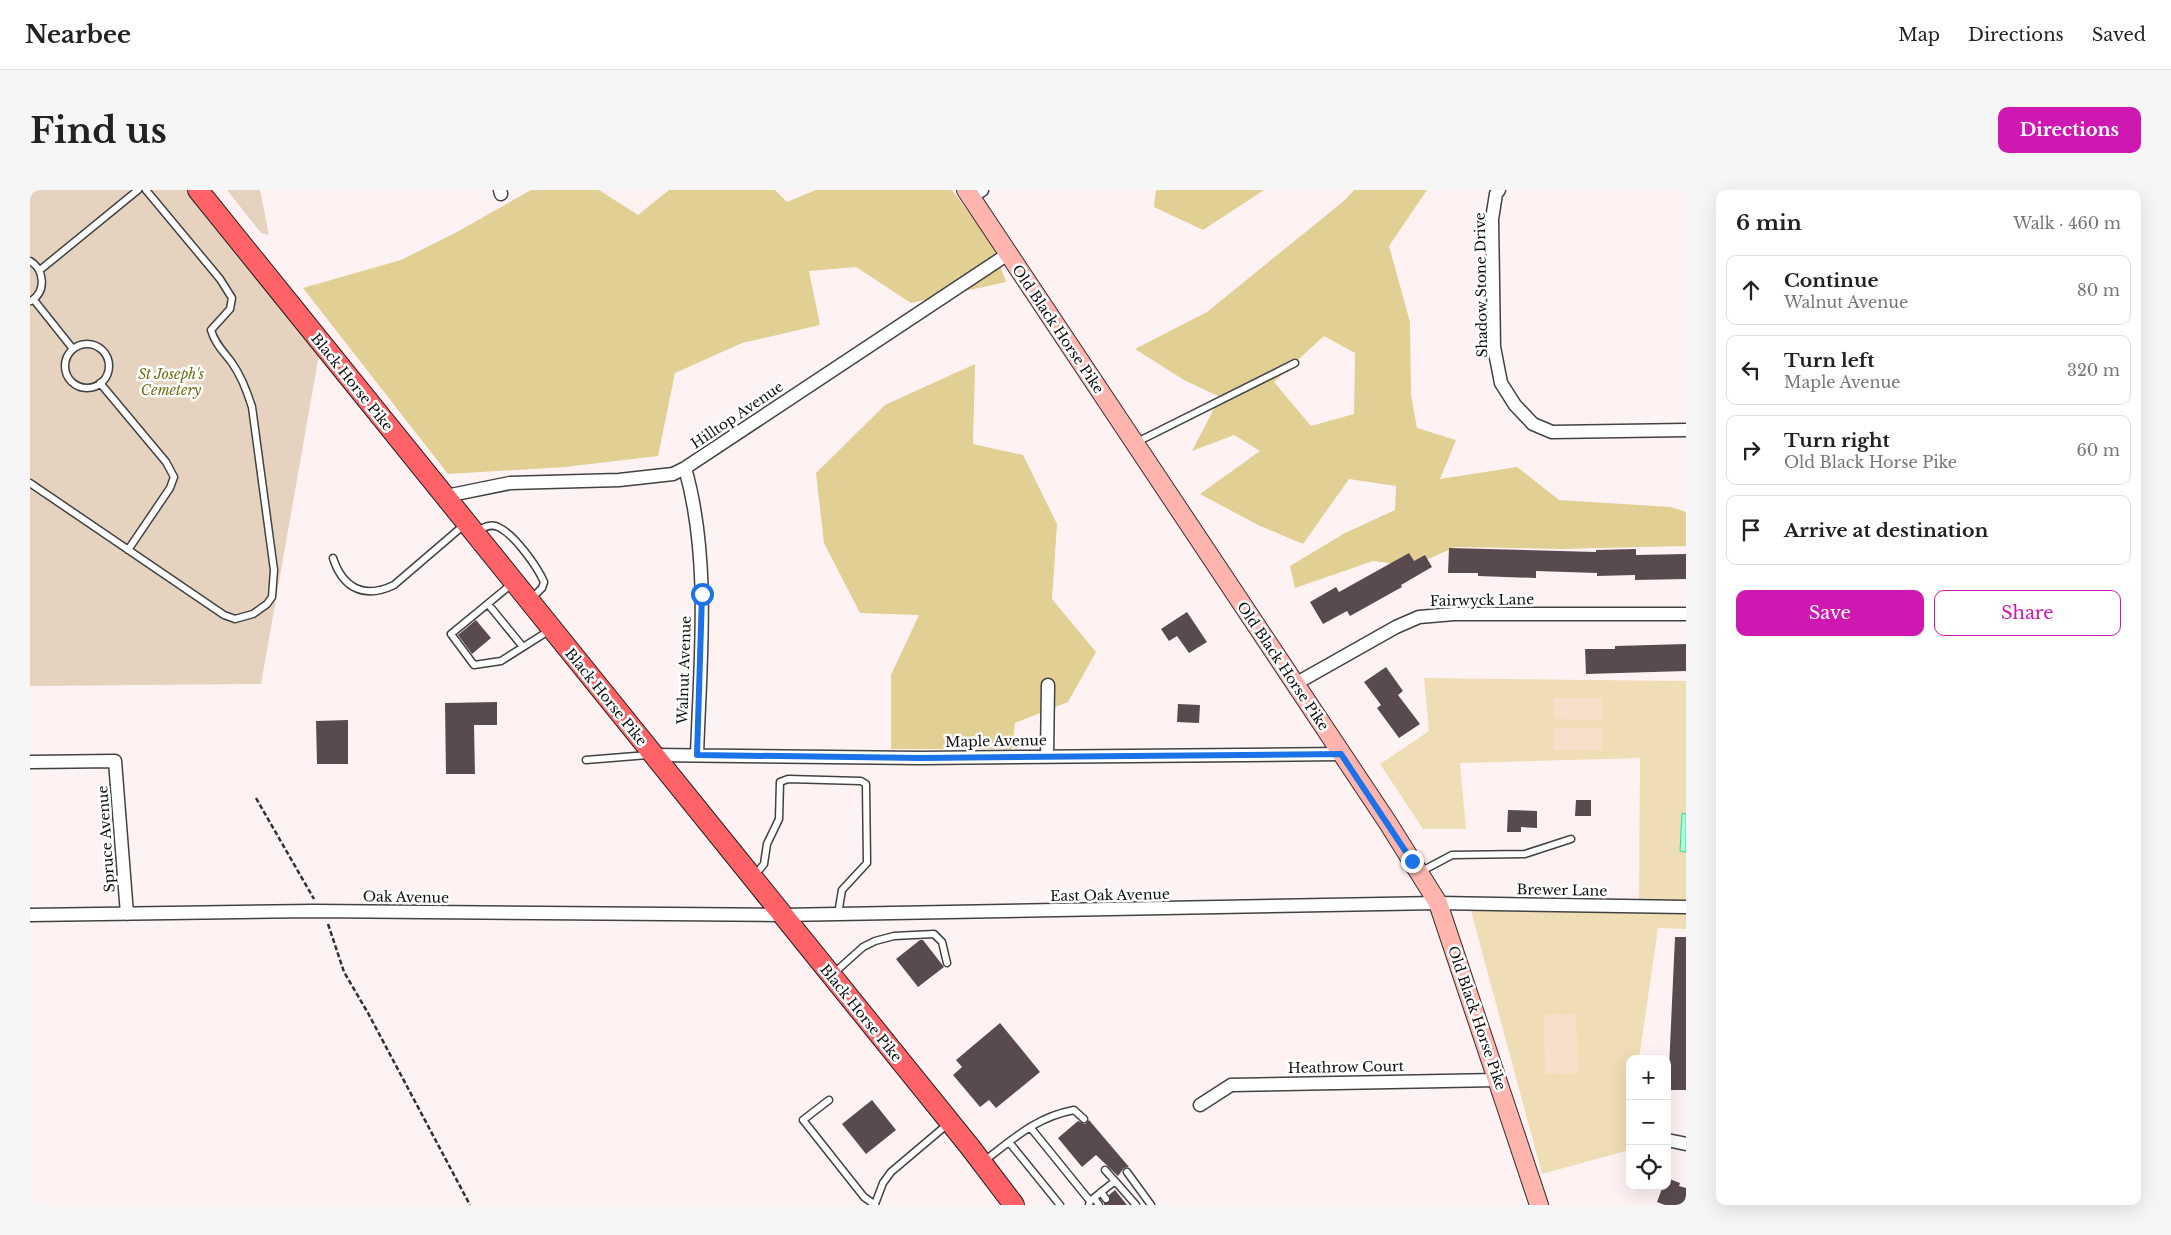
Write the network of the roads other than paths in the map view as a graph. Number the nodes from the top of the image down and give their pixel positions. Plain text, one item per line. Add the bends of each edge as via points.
1 (138, 190) edge
2 (146, 190) edge
3 (198, 190) edge
4 (1499, 190) edge
5 (973, 192) edge
6 (1008, 254) junction
7 (30, 261) edge
8 (40, 270) junction
9 (32, 300) edge
10 (73, 349) junction
11 (1296, 363) dead end
12 (100, 383) junction
13 (1686, 430) edge
14 (1134, 444) junction
15 (685, 468) junction
16 (30, 483) edge
17 (446, 496) junction
18 (470, 527) junction
19 (128, 550) junction
20 (333, 558) dead end
21 (514, 582) junction
22 (529, 601) junction
23 (488, 604) junction
24 (1686, 614) edge
25 (552, 629) junction
26 (523, 647) junction
27 (1295, 684) junction
28 (1048, 685) dead end
29 (1341, 754) junction
30 (652, 755) junction
31 (697, 755) junction
32 (1048, 755) junction
33 (586, 760) dead end
34 (30, 762) edge
35 (1571, 839) dead end
36 (1419, 873) junction
37 (752, 879) junction
38 (1438, 904) junction
39 (1686, 906) edge
40 (126, 914) junction
41 (838, 914) junction
42 (30, 915) edge
43 (782, 915) junction
44 (947, 963) dead end
45 (831, 976) junction
46 (1498, 1080) junction
47 (829, 1100) dead end
48 (1200, 1104) dead end
49 (1084, 1119) dead end
50 (950, 1122) junction
51 (1030, 1127) junction
52 (1671, 1141) edge
53 (1009, 1142) junction
54 (1686, 1144) edge
55 (982, 1163) junction
56 (1105, 1170) dead end
57 (1127, 1172) dead end
58 (1115, 1181) junction
59 (1101, 1192) junction
60 (1106, 1199) dead end
61 (1091, 1201) edge
62 (875, 1204) edge
63 (1014, 1205) edge
64 (1060, 1205) edge
65 (1099, 1205) edge
66 (1136, 1205) edge
67 (1150, 1205) edge
68 (1539, 1205) edge

1 - 8 lane
2 - 19 lane via 232,298 230,309 212,330 214,341 246,388 252,407 274,570 272,597 253,614 235,619 214,610
3 - 17 main road, Black Horse Pike
4 - 13 street, Shadow Stone Drive via 1492,219 1494,347 1501,383 1515,405 1533,424 1552,432
5 - 6 street, Old Black Horse Pike
6 - 14 street, Old Black Horse Pike
6 - 15 street, Hilltop Avenue
7 - 8 lane
8 - 9 lane via 41,286
9 - 10 lane
10 - 12 lane via 65,366 69,379 80,387 94,387
10 - 12 lane via 88,344 102,350 108,370
11 - 14 lane
12 - 19 lane via 166,462 174,477
14 - 27 street, Old Black Horse Pike
15 - 17 street, Hilltop Avenue via 673,474 619,480 510,483
15 - 31 street, Walnut Avenue via 695,514 702,594
16 - 19 lane
17 - 18 main road, Black Horse Pike
18 - 20 lane via 382,591 368,592 356,588 338,572
18 - 21 main road, Black Horse Pike
18 - 22 lane via 498,526 522,549 544,582
21 - 22 main road, Black Horse Pike
21 - 23 lane
22 - 25 main road, Black Horse Pike
23 - 26 lane
23 - 26 lane via 451,634 474,665 500,661
24 - 27 street, Fairwyck Lane via 1454,614 1419,617
25 - 26 lane
25 - 30 main road, Black Horse Pike
27 - 29 street, Old Black Horse Pike
28 - 32 street
29 - 32 street, Maple Avenue
29 - 36 street, Old Black Horse Pike
30 - 31 street, Maple Avenue
30 - 33 lane
30 - 37 main road, Black Horse Pike
31 - 32 street, Maple Avenue via 920,758
34 - 40 street, Spruce Avenue via 115,761
35 - 36 lane via 1525,854 1452,855
36 - 38 street, Old Black Horse Pike
37 - 41 lane via 764,864 767,844 780,819 780,782 788,779 861,781 866,784 867,796 867,862 842,890
37 - 43 main road, Black Horse Pike
38 - 39 street, Brewer Lane
38 - 41 street, East Oak Avenue
38 - 46 street, Old Black Horse Pike
40 - 42 street, Oak Avenue
40 - 43 street, Oak Avenue via 321,911
41 - 43 street, East Oak Avenue
43 - 45 main road, Black Horse Pike
44 - 45 lane via 942,942 934,934 894,936 862,947
45 - 50 main road, Black Horse Pike
46 - 48 street, Heathrow Court via 1231,1085
46 - 68 street, Old Black Horse Pike
47 - 62 lane via 803,1120 864,1197
49 - 51 lane via 1074,1110 1038,1121
50 - 55 main road, Black Horse Pike
50 - 62 lane via 892,1172 883,1183
51 - 53 lane
51 - 61 lane
52 - 54 street
53 - 55 lane
53 - 64 lane
55 - 63 main road, Black Horse Pike
56 - 58 lane
57 - 67 lane
58 - 59 lane
58 - 66 lane
59 - 60 lane
59 - 61 lane
61 - 65 lane

